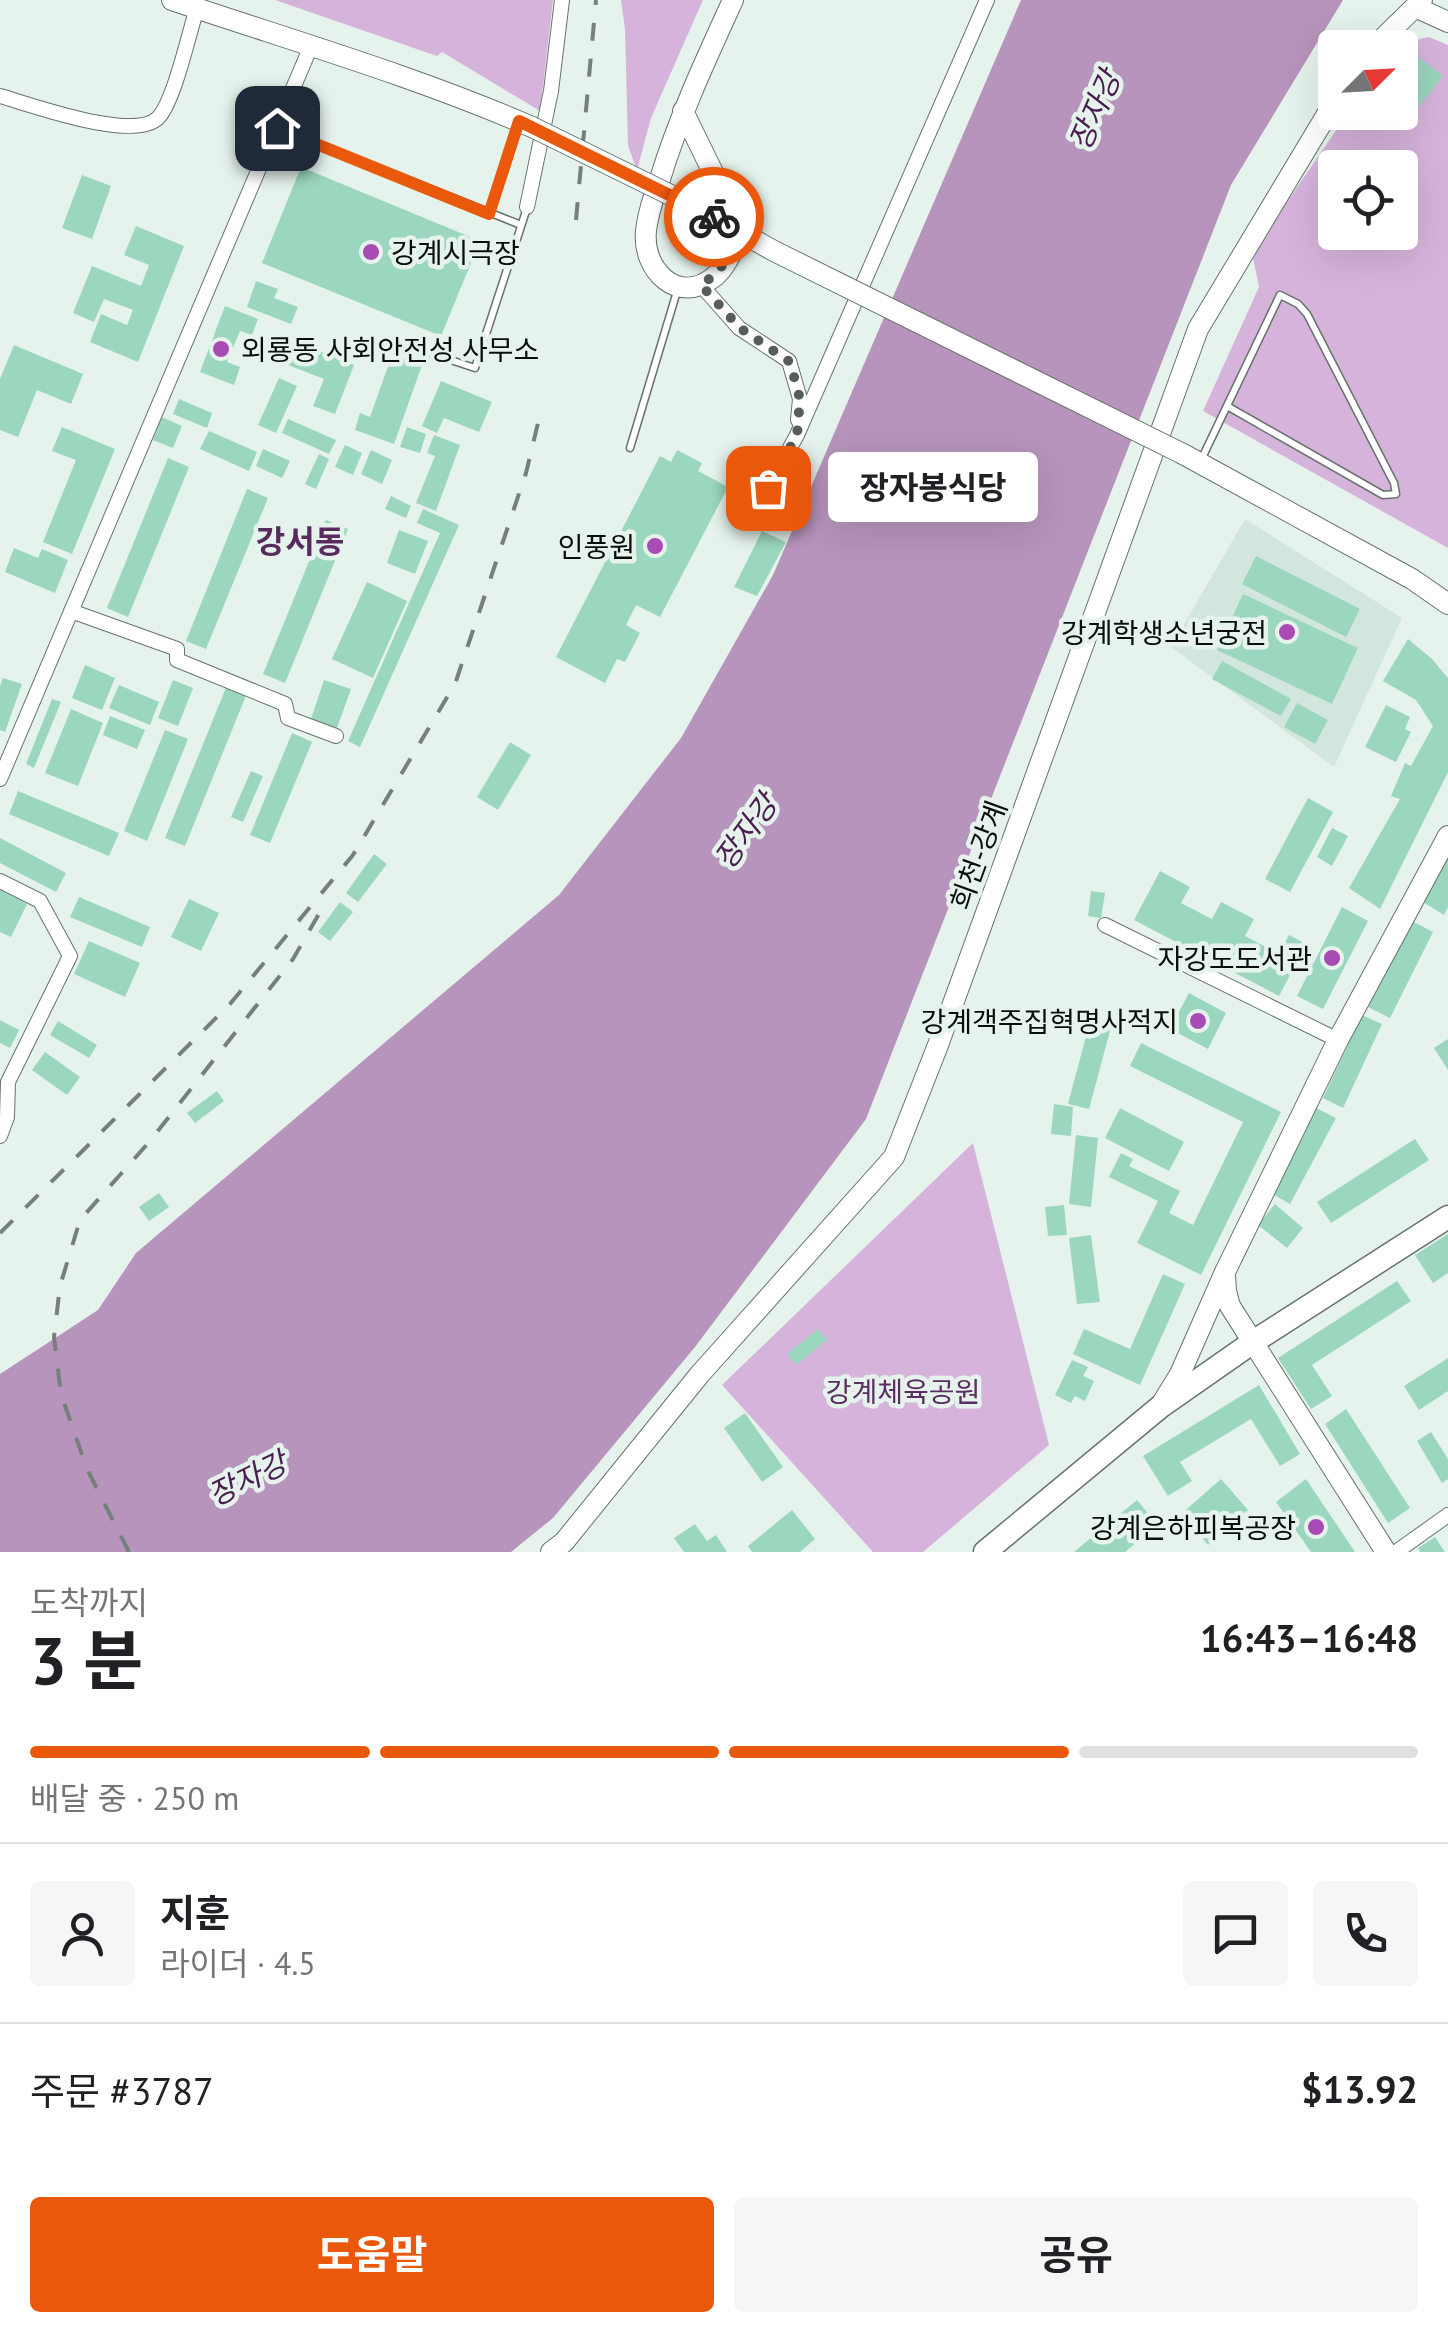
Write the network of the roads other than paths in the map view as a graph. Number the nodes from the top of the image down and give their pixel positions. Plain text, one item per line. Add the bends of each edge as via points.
1 (562, 0) edge
2 (733, 0) edge
3 (986, 0) edge
4 (185, 3) edge
5 (1419, 4) edge
6 (1448, 22) edge
7 (1390, 30) edge
8 (311, 46) junction
9 (0, 96) edge
10 (682, 111) junction
11 (526, 124) junction
12 (277, 128) junction
13 (1318, 129) edge
14 (527, 207) joint
15 (489, 214) junction
16 (522, 225) junction
17 (742, 232) junction
18 (701, 285) junction
19 (678, 286) junction
20 (408, 346) dead end
21 (1227, 406) junction
22 (797, 435) junction
23 (630, 448) dead end
24 (1191, 459) junction
25 (768, 488) dead end
26 (1448, 604) edge
27 (71, 611) junction
28 (336, 736) dead end
29 (0, 779) edge
30 (1448, 836) edge
31 (0, 880) edge
32 (1105, 925) dead end
33 (1338, 1040) junction
34 (0, 1136) edge
35 (1448, 1217) edge
36 (1225, 1272) junction
37 (1253, 1342) junction
38 (1160, 1406) junction
39 (1448, 1515) edge
40 (551, 1552) edge
41 (985, 1552) edge
42 (1386, 1552) edge
43 (1396, 1552) edge

1 - 14 street
2 - 10 main road
3 - 22 street
4 - 8 main road
4 - 9 street via 171,95 158,118 134,128 108,125
5 - 6 main road
5 - 7 main road
8 - 11 main road
8 - 12 street
10 - 17 main road
10 - 19 main road via 645,235 653,269
11 - 15 lane
11 - 17 main road, bridge
12 - 15 lane
12 - 27 street
13 - 40 main road, 희천-강계 via 1198,329 894,1157
14 - 16 lane
15 - 16 lane
16 - 20 lane via 474,368
17 - 18 main road via 727,262
17 - 24 main road, bridge
18 - 19 main road
18 - 22 street via 740,328 790,362 800,399
19 - 23 lane
21 - 21 lane via 1280,295 1298,304 1396,494 1382,495
21 - 24 lane
22 - 25 street
24 - 26 main road
27 - 28 street via 177,649 177,660 285,704 288,718
27 - 29 street
30 - 33 main road
31 - 34 street via 40,902 70,956 8,1082
32 - 33 street
33 - 36 main road
35 - 37 main road
36 - 37 main road via 1230,1306
36 - 38 main road
37 - 38 main road
37 - 42 main road
38 - 41 main road
39 - 43 street

